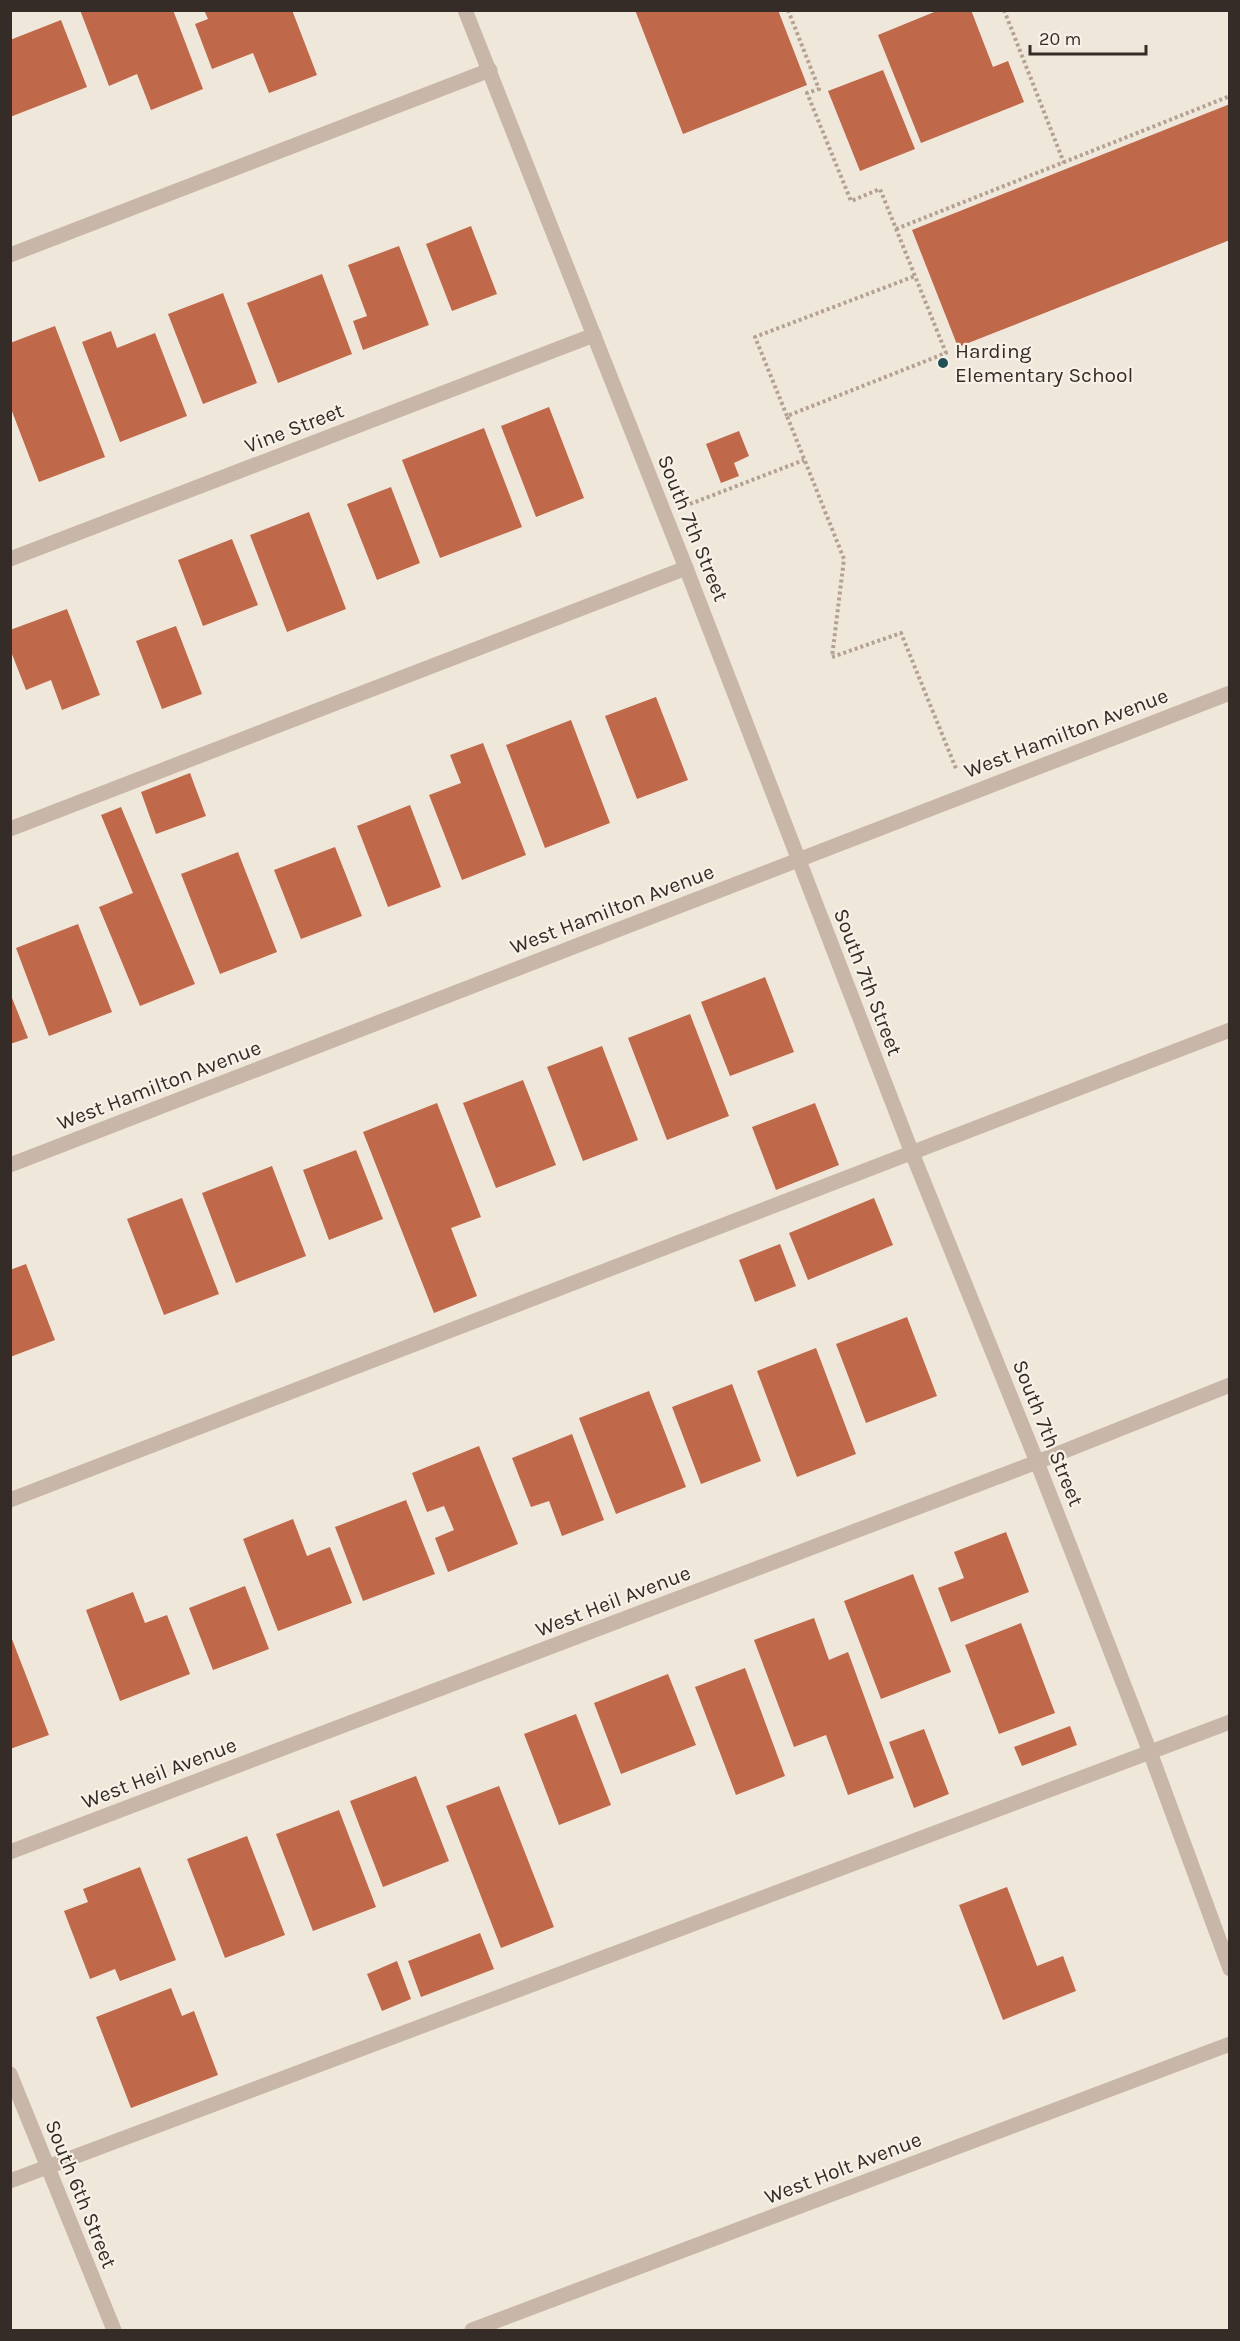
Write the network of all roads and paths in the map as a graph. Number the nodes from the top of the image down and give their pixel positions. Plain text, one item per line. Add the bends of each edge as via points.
1 (465, 10) edge
2 (788, 10) edge
3 (1004, 10) edge
4 (490, 70) junction
5 (1230, 96) edge
6 (1064, 163) junction
7 (896, 229) junction
8 (10, 255) edge
9 (915, 276) junction
10 (594, 335) junction
11 (787, 416) junction
12 (804, 460) junction
13 (665, 514) junction
14 (10, 559) edge
15 (686, 568) junction
16 (1230, 693) edge
17 (966, 794) junction
18 (10, 830) edge
19 (799, 859) junction
20 (1230, 1030) edge
21 (912, 1153) junction
22 (10, 1165) edge
23 (1230, 1385) edge
24 (1037, 1462) junction
25 (10, 1500) edge
26 (1230, 1722) edge
27 (1150, 1752) junction
28 (10, 1852) edge
29 (1230, 1969) edge
30 (1230, 2044) edge
31 (10, 2074) edge
32 (47, 2167) junction
33 (10, 2181) edge
34 (114, 2331) edge
35 (472, 2331) edge

1 - 4 street, South 7th Street
2 - 7 path via 819,88 807,93 851,201 880,189
3 - 6 path
4 - 8 street
4 - 10 street, South 7th Street
5 - 6 path
6 - 7 path
7 - 9 path
9 - 11 path via 946,353
9 - 11 path via 755,337
10 - 13 street, South 7th Street
10 - 14 street, Vine Street
11 - 12 path
12 - 13 path
12 - 17 path via 844,559 832,657 901,633
13 - 15 street, South 7th Street
15 - 18 street
15 - 19 street, South 7th Street
16 - 17 street, West Hamilton Avenue
17 - 19 street, West Hamilton Avenue
19 - 21 street, South 7th Street
19 - 22 street, West Hamilton Avenue
20 - 21 street
21 - 24 street, South 7th Street
21 - 25 street
23 - 24 street, West Heil Avenue
24 - 27 street, South 7th Street
24 - 28 street, West Heil Avenue
26 - 27 street
27 - 29 street, South 7th Street
27 - 32 street
30 - 35 street, West Holt Avenue
31 - 32 street, South 6th Street
32 - 33 street
32 - 34 street, South 6th Street

